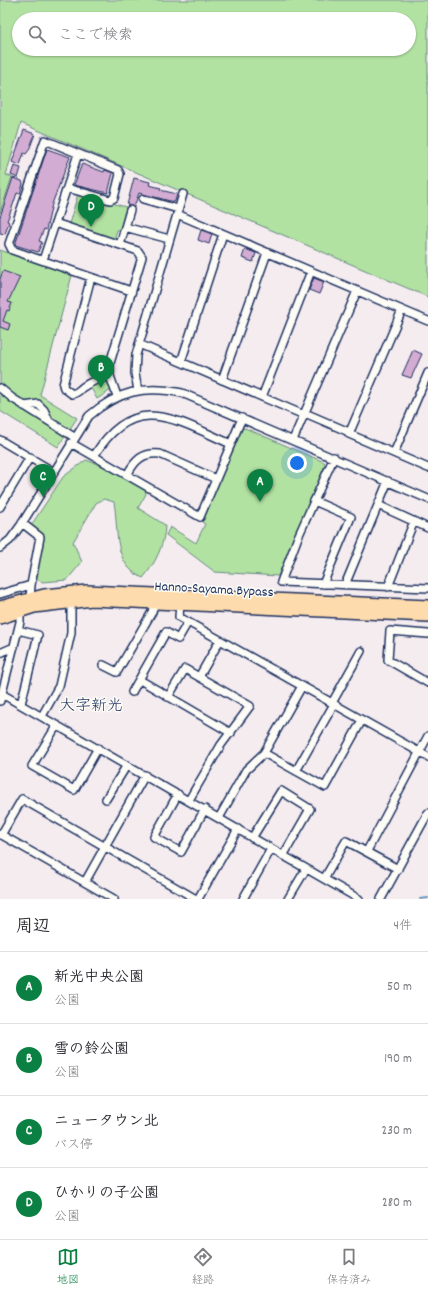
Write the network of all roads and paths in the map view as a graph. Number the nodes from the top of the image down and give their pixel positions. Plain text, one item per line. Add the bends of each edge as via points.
1 (78, 154) junction
2 (67, 188) junction
3 (183, 194) dead end
4 (143, 199) dead end
5 (130, 210) dead end
6 (178, 211) junction
7 (56, 223) junction
8 (125, 227) junction
9 (223, 234) junction
10 (170, 239) junction
11 (120, 245) junction
12 (267, 253) junction
13 (43, 260) junction
14 (311, 271) junction
15 (91, 277) junction
16 (131, 291) junction
17 (357, 291) junction
18 (402, 310) junction
19 (428, 321) edge
20 (139, 344) junction
21 (181, 362) junction
22 (428, 373) edge
23 (110, 376) junction
24 (222, 380) junction
25 (0, 388) edge
26 (138, 391) junction
27 (117, 396) junction
28 (262, 397) junction
29 (304, 414) junction
30 (242, 418) junction
31 (349, 432) junction
32 (0, 440) edge
33 (73, 440) junction
34 (293, 440) junction
35 (232, 444) junction
36 (394, 453) junction
37 (94, 456) junction
38 (334, 457) junction
39 (30, 458) junction
40 (428, 468) edge
41 (54, 472) junction
42 (127, 475) junction
43 (216, 479) junction
44 (388, 481) junction
45 (428, 499) edge
46 (314, 501) junction
47 (378, 505) junction
48 (0, 507) edge
49 (414, 521) junction
50 (22, 524) junction
51 (428, 528) edge
52 (0, 548) edge
53 (323, 584) junction
54 (31, 585) junction
55 (345, 585) junction
56 (388, 587) junction
57 (428, 588) edge
58 (0, 594) edge
59 (30, 598) junction
60 (71, 602) junction
61 (155, 602) junction
62 (180, 603) junction
63 (428, 606) edge
64 (0, 607) edge
65 (20, 612) junction
66 (428, 616) edge
67 (0, 618) edge
68 (188, 622) junction
69 (18, 630) junction
70 (428, 634) edge
71 (220, 640) junction
72 (14, 647) junction
73 (361, 651) dead end
74 (0, 653) edge
75 (103, 665) dead end
76 (199, 677) junction
77 (140, 680) junction
78 (428, 684) edge
79 (302, 686) junction
80 (132, 692) dead end
81 (1, 697) edge
82 (168, 697) junction
83 (21, 704) junction
84 (332, 704) junction
85 (42, 716) junction
86 (362, 720) junction
87 (57, 725) junction
88 (231, 733) junction
89 (428, 736) edge
90 (98, 748) junction
91 (419, 752) junction
92 (264, 753) junction
93 (428, 757) edge
94 (127, 765) junction
95 (296, 771) junction
96 (146, 775) junction
97 (178, 794) junction
98 (106, 799) dead end
99 (189, 800) junction
100 (204, 809) junction
101 (428, 813) edge
102 (219, 818) junction
103 (238, 829) junction
104 (0, 835) edge
105 (252, 838) junction
106 (105, 847) junction
107 (271, 849) junction
108 (366, 852) junction
109 (283, 856) junction
110 (306, 869) junction
111 (398, 869) junction
112 (324, 879) junction
113 (85, 882) junction
114 (114, 899) edge
115 (197, 899) edge
116 (243, 899) edge
117 (288, 899) edge
118 (359, 899) edge
119 (381, 899) edge

1 - 2 street
1 - 2 street via 118,170 120,174 114,198 110,200
1 - 13 street via 45,140 9,244 12,250
2 - 7 street
3 - 6 street
4 - 6 street
5 - 8 street
6 - 9 street
6 - 10 street
7 - 11 street
7 - 13 street
8 - 10 street
8 - 11 street
9 - 12 street
9 - 21 street
10 - 20 street
11 - 16 street via 138,251 142,257
12 - 14 street
12 - 24 street
13 - 15 street
14 - 17 street
14 - 28 street
15 - 16 street
15 - 23 street via 63,385 72,394 78,393 98,378
16 - 23 street via 110,363
17 - 18 street
17 - 29 street
18 - 19 street
18 - 31 street
20 - 21 street
20 - 26 street via 135,367
21 - 24 street
22 - 36 street
23 - 27 street
24 - 28 street
25 - 33 street
26 - 27 street
26 - 30 street via 154,389 182,393
27 - 33 street via 89,416
28 - 29 street
29 - 31 street
29 - 34 street
30 - 34 street
30 - 35 street
31 - 36 street
32 - 39 street
33 - 37 street
33 - 41 street
34 - 38 street
35 - 37 street via 172,418 153,415 136,418 114,429
35 - 43 street
36 - 40 street
37 - 42 street
38 - 44 street
38 - 46 street
39 - 41 street
39 - 48 street
41 - 50 street
42 - 43 street via 136,460 153,453
42 - 43 street via 200,517
44 - 45 street
44 - 47 street
46 - 53 street via 351,517
46 - 53 street via 281,582
47 - 49 street
47 - 55 street
49 - 51 street
49 - 56 street
50 - 52 street
50 - 54 street via 40,537
53 - 55 street
54 - 58 street
54 - 59 street
55 - 56 street
56 - 57 street
59 - 63 highway, Hanno-Sayama Bypass via 87,591
59 - 64 highway, Hanno-Sayama Bypass
60 - 61 highway, Hanno-Sayama Bypass
60 - 65 highway, Hanno-Sayama Bypass via 34,607
60 - 85 street via 71,633 59,686
61 - 62 highway, Hanno-Sayama Bypass
61 - 75 street via 152,612 117,672
62 - 66 highway, Hanno-Sayama Bypass
62 - 68 street via 179,617
65 - 67 highway, Hanno-Sayama Bypass
65 - 69 street
68 - 71 street
68 - 77 street via 178,639 166,632
69 - 72 street
69 - 83 street via 38,635
70 - 78 street via 390,631 388,660
71 - 76 street
71 - 79 street
72 - 74 street
72 - 81 street
73 - 84 street
76 - 82 street via 185,669
76 - 88 street via 250,706
77 - 80 street
77 - 82 street
79 - 84 street
79 - 92 street
81 - 83 street
82 - 88 street
83 - 85 street
84 - 86 street
84 - 95 street
85 - 87 street
86 - 91 street
86 - 95 street via 325,787
87 - 90 street
87 - 90 street via 32,766 74,790
88 - 99 street via 221,745
89 - 91 street
90 - 94 street
91 - 93 street
91 - 108 street
92 - 95 street
92 - 102 street via 246,770
94 - 96 street
94 - 98 street
96 - 97 street
96 - 106 street
97 - 99 street
97 - 100 street via 154,837 181,852
99 - 100 street
100 - 102 street
101 - 111 street
102 - 103 street
103 - 105 street
103 - 115 street
104 - 106 street via 22,799
104 - 113 street
105 - 107 street
105 - 109 street via 281,792 310,809
106 - 113 street
106 - 115 street
107 - 109 street
107 - 116 street
108 - 111 street
108 - 112 street via 346,841
109 - 110 street
110 - 112 street
110 - 117 street
111 - 119 street
112 - 118 street
113 - 114 street

